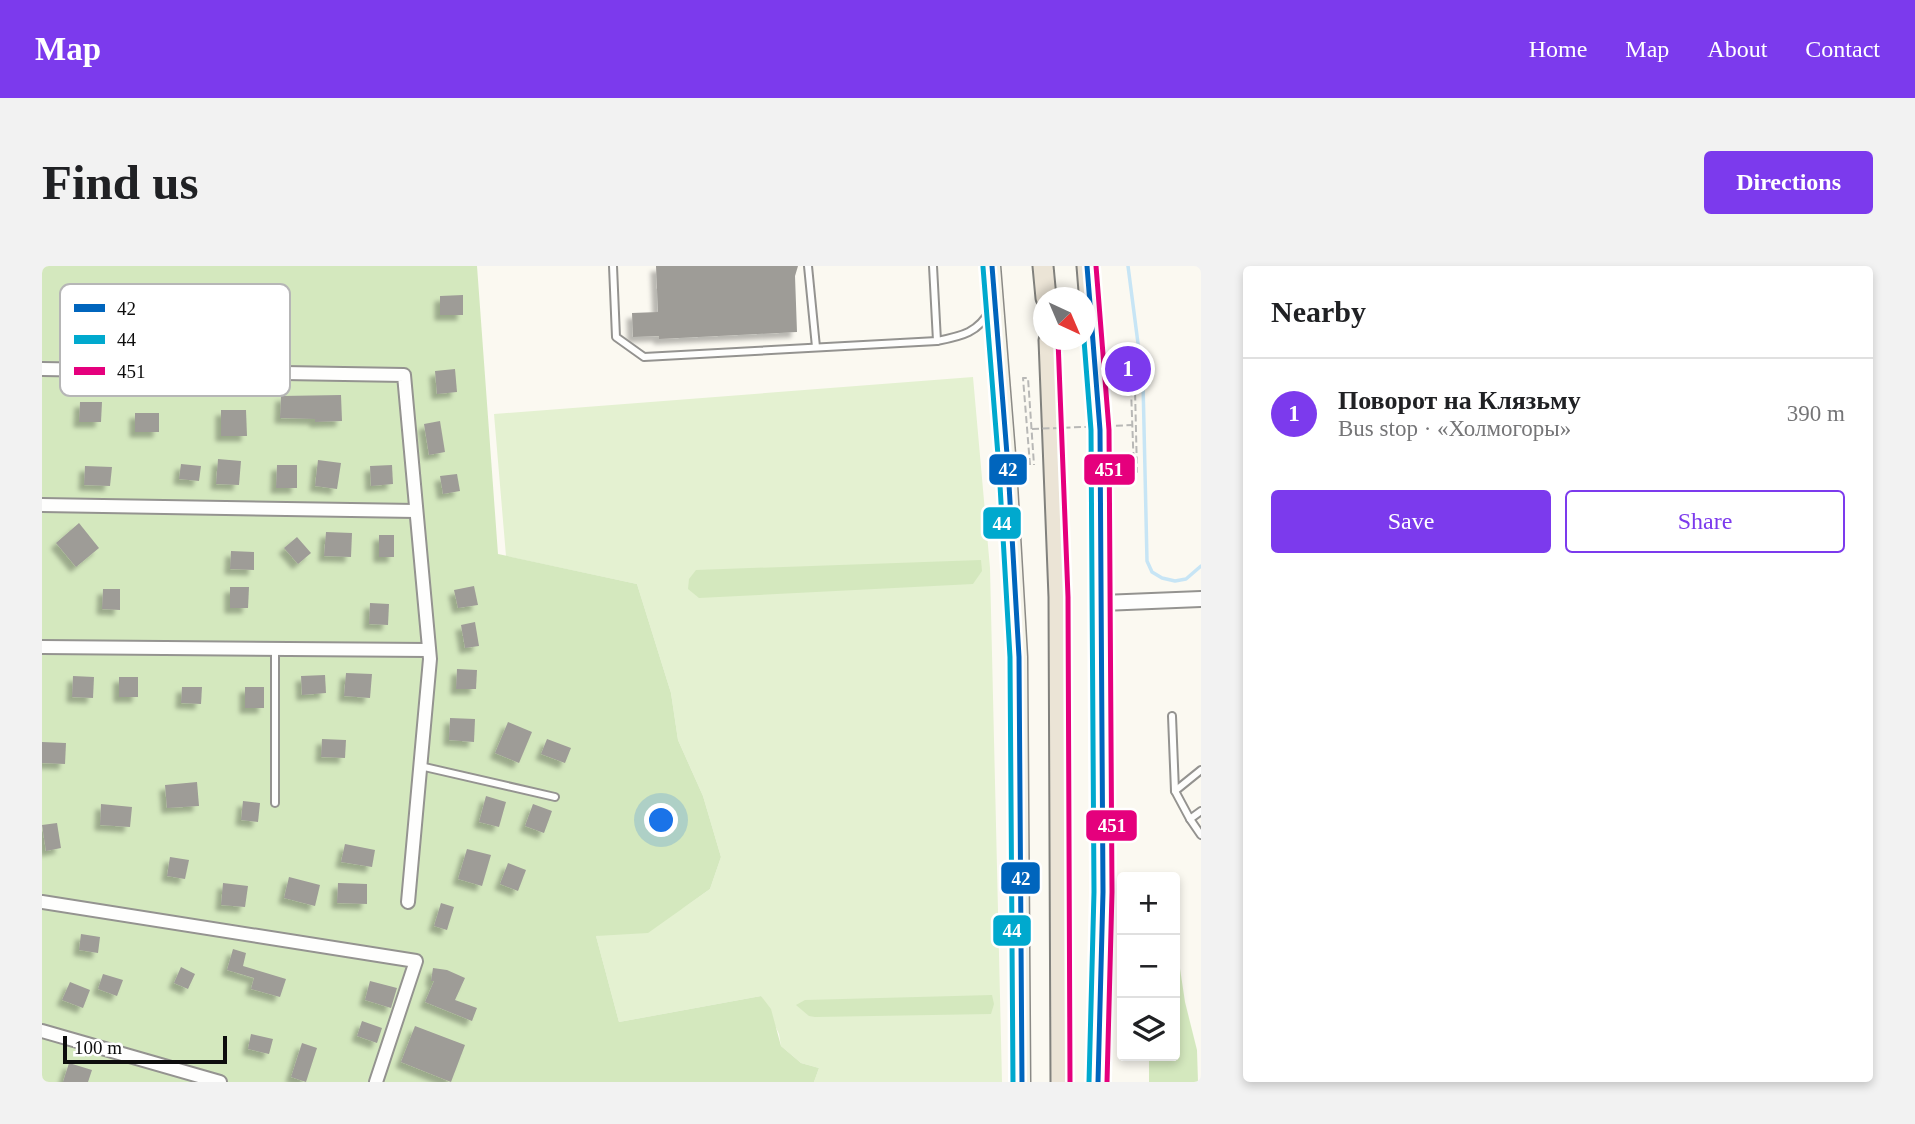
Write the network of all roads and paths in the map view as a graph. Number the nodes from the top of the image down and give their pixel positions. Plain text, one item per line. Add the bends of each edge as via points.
1 (613, 266) edge
2 (808, 266) edge
3 (933, 266) edge
4 (992, 266) edge
5 (1044, 266) edge
6 (1087, 266) edge
7 (1045, 287) edge
8 (994, 289) junction
9 (937, 341) junction
10 (816, 347) junction
11 (1049, 350) edge
12 (42, 369) edge
13 (60, 369) edge
14 (290, 373) edge
15 (1133, 425) junction
16 (1032, 429) junction
17 (1030, 465) dead end
18 (1034, 465) dead end
19 (42, 505) edge
20 (416, 510) junction
21 (1201, 600) edge
22 (1102, 603) junction
23 (42, 647) edge
24 (275, 649) junction
25 (429, 650) junction
26 (1172, 716) dead end
27 (420, 766) junction
28 (1201, 770) edge
29 (1175, 790) junction
30 (555, 797) dead end
31 (275, 803) dead end
32 (1201, 811) edge
33 (1189, 819) junction
34 (1201, 835) edge
35 (42, 902) edge
36 (408, 902) dead end
37 (1061, 1014) junction
38 (42, 1031) edge
39 (220, 1082) edge
40 (376, 1082) edge
41 (1022, 1082) edge
42 (1053, 1082) edge
43 (1061, 1082) edge
44 (1098, 1082) edge

1 - 10 lane via 617,337 644,357
2 - 10 lane
3 - 9 lane
4 - 8 main road
5 - 7 highway
6 - 22 highway via 1100,430
8 - 9 lane via 991,308 974,329
8 - 41 main road via 1019,657
9 - 10 lane
11 - 37 highway via 1059,597
12 - 13 street
14 - 20 street via 404,375
15 - 15 path via 1133,389 1137,472 1134,472
15 - 16 path, bridge
16 - 17 path via 1028,378 1023,378
16 - 18 path
19 - 20 street
20 - 25 street
21 - 22 street
22 - 44 highway
23 - 24 street
24 - 25 street
24 - 31 lane
25 - 27 street
26 - 29 lane
27 - 30 lane
27 - 36 street
28 - 29 lane
29 - 33 lane
32 - 33 lane
33 - 34 lane
35 - 40 street via 416,961
37 - 42 main road
37 - 43 highway
38 - 39 street

